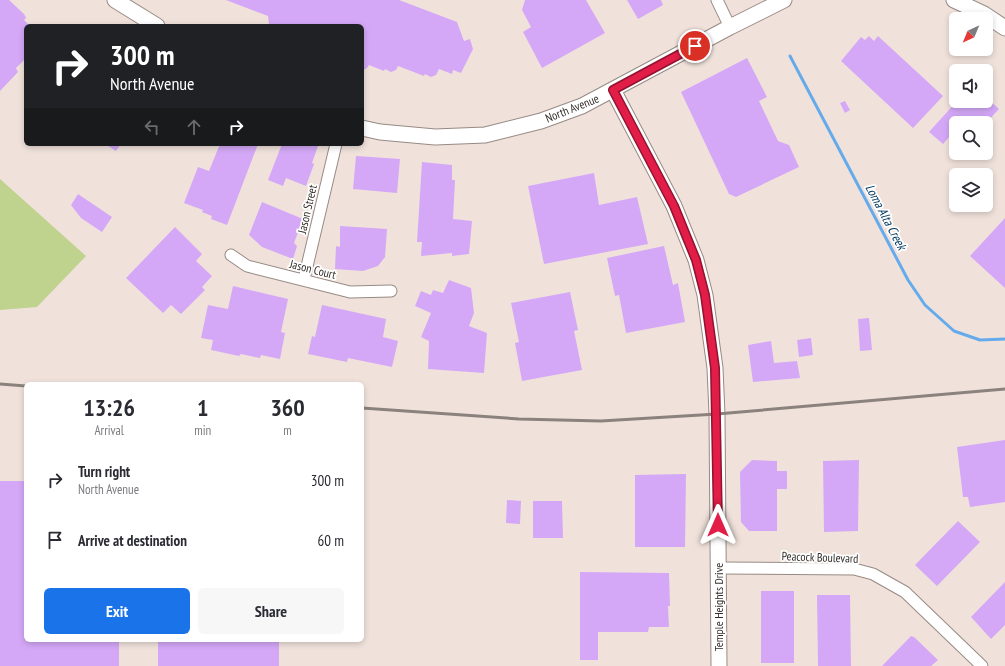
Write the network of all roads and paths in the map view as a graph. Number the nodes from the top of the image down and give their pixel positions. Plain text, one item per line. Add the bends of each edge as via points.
1 (115, 0) edge
2 (717, 0) edge
3 (784, 0) edge
4 (954, 0) edge
5 (153, 24) edge
6 (730, 27) junction
7 (1005, 28) edge
8 (613, 90) junction
9 (364, 128) edge
10 (336, 146) edge
11 (231, 255) dead end
12 (304, 279) junction
13 (391, 292) dead end
14 (718, 568) junction
15 (719, 666) edge
16 (982, 666) edge

1 - 5 street
2 - 6 street
3 - 6 street, North Avenue
4 - 7 street via 984,14
6 - 8 street, North Avenue
8 - 9 street, North Avenue via 576,109 485,135 435,137
8 - 14 street, Temple Heights Drive via 674,206 696,260 705,295 715,368
10 - 12 street, Jason Street
11 - 12 street, Jason Court via 247,266
12 - 13 street, Jason Court via 350,292
14 - 15 street, Temple Heights Drive
14 - 16 street, Peacock Boulevard via 854,568 873,574 905,592

